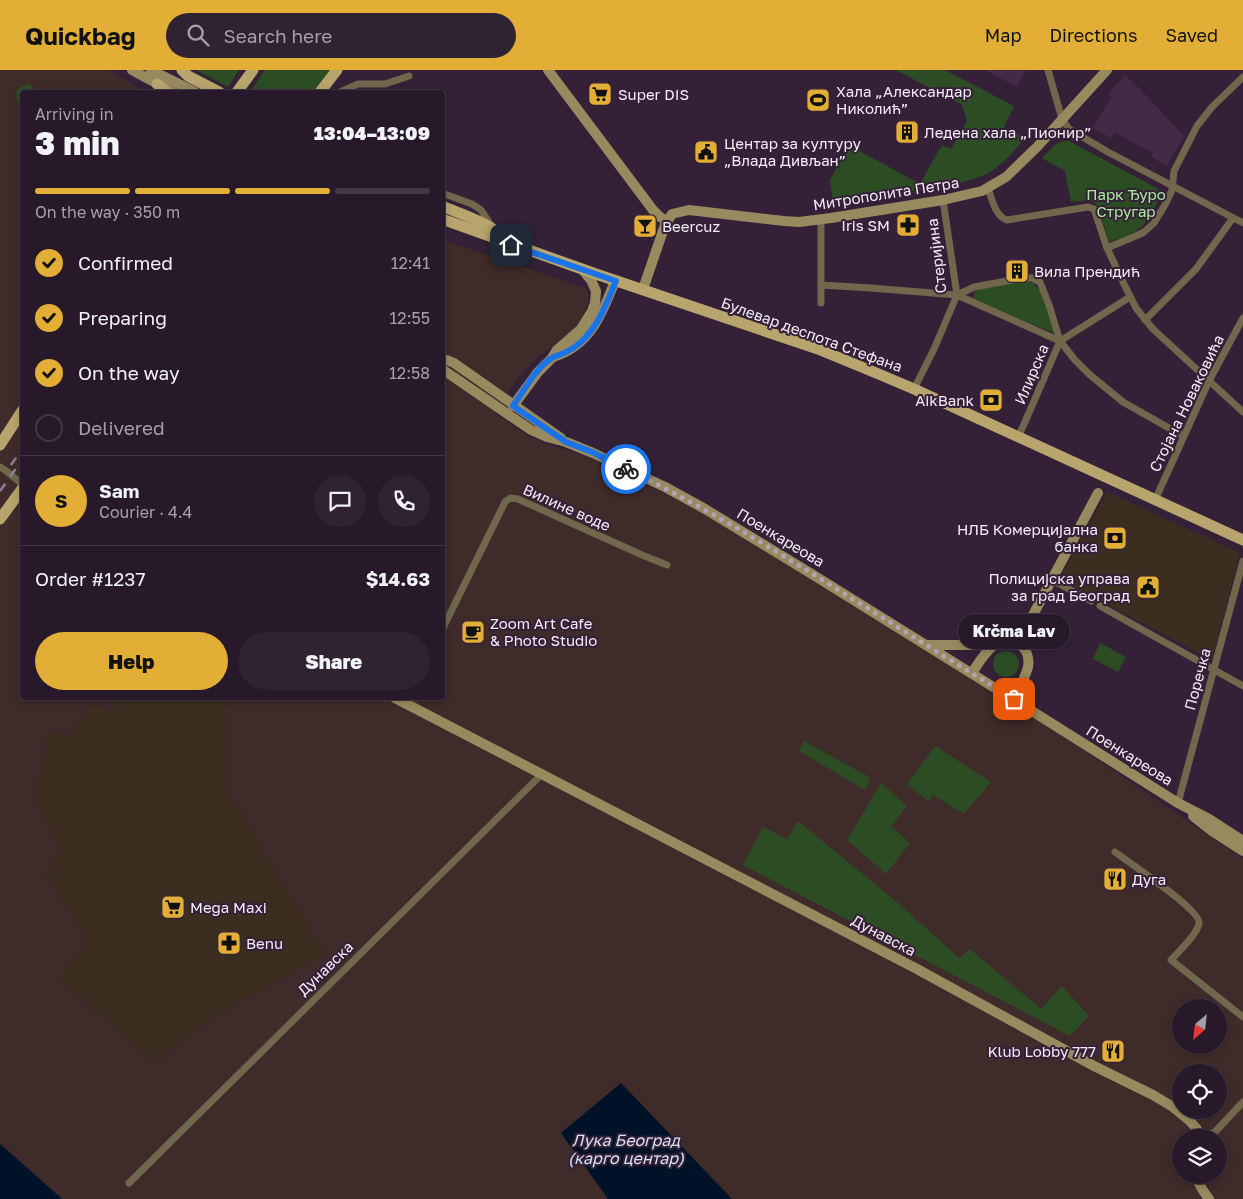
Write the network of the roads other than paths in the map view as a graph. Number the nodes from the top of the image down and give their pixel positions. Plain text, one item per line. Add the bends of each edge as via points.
1 (132, 70) edge
2 (151, 70) edge
3 (176, 70) edge
4 (246, 70) edge
5 (253, 70) edge
6 (548, 70) edge
7 (1048, 70) edge
8 (1107, 70) edge
9 (335, 72) edge
10 (185, 73) edge
11 (410, 76) dead end
12 (1243, 77) edge
13 (157, 84) junction
14 (164, 90) edge
15 (169, 90) edge
16 (191, 90) edge
17 (215, 90) edge
18 (234, 90) edge
19 (238, 90) edge
20 (322, 90) edge
21 (344, 90) edge
22 (1062, 119) junction
23 (1172, 185) junction
24 (988, 188) junction
25 (445, 194) edge
26 (943, 200) junction
27 (445, 207) edge
28 (1232, 218) junction
29 (821, 220) junction
30 (445, 221) edge
31 (666, 221) junction
32 (1243, 223) edge
33 (492, 227) junction
34 (511, 245) junction
35 (1108, 248) junction
36 (582, 269) junction
37 (616, 281) junction
38 (821, 285) junction
39 (643, 290) junction
40 (957, 295) junction
41 (1130, 297) junction
42 (821, 303) dead end
43 (1243, 318) edge
44 (1145, 320) junction
45 (1060, 341) junction
46 (552, 358) junction
47 (445, 360) edge
48 (445, 371) edge
49 (1210, 381) junction
50 (914, 389) junction
51 (513, 406) junction
52 (1243, 412) edge
53 (20, 414) edge
54 (1183, 436) junction
55 (1018, 437) junction
56 (566, 442) junction
57 (0, 445) edge
58 (0, 467) edge
59 (20, 482) edge
60 (20, 492) edge
61 (1098, 493) dead end
62 (1155, 500) junction
63 (0, 519) edge
64 (1243, 540) edge
65 (1243, 561) edge
66 (667, 565) dead end
67 (1052, 580) junction
68 (1091, 602) dead end
69 (1100, 606) dead end
70 (445, 624) edge
71 (1018, 643) junction
72 (926, 645) junction
73 (994, 645) junction
74 (1212, 669) junction
75 (972, 673) junction
76 (1243, 686) edge
77 (1014, 699) junction
78 (408, 700) edge
79 (542, 774) junction
80 (1178, 803) junction
81 (1243, 841) edge
82 (1115, 852) dead end
83 (1243, 852) edge
84 (1243, 1017) edge
85 (1243, 1102) edge
86 (1196, 1129) edge
87 (1218, 1129) edge
88 (129, 1183) dead end
89 (1199, 1184) edge
90 (1209, 1199) edge

1 - 13 main road
2 - 16 main road
3 - 10 main road
4 - 18 main road
5 - 19 main road
6 - 31 main road via 652,210
7 - 22 street
8 - 22 main road, Митрополита Петра
9 - 20 main road
10 - 17 main road
11 - 21 street via 385,84 358,84
12 - 23 street via 1197,126 1174,171
13 - 14 main road
13 - 15 main road
22 - 23 street via 1077,135
22 - 24 main road, Митрополита Петра via 1038,147
23 - 28 street
23 - 35 street via 1154,223 1138,236
24 - 26 main road, Митрополита Петра
24 - 35 street via 998,214 1007,220 1092,208
25 - 33 street via 472,204
26 - 29 main road, Митрополита Петра
26 - 40 street, Стеријина
27 - 33 main road
28 - 32 street
28 - 44 street via 1196,269
29 - 31 main road, Митрополита Петра via 790,222 689,210 672,214
29 - 38 street
30 - 34 main road, Булевар деспота Стефана
31 - 39 main road
33 - 34 main road
34 - 36 main road, Булевар деспота Стефана
35 - 41 street
36 - 37 main road, Булевар деспота Стефана
36 - 46 main road via 596,290 595,303 581,329
37 - 39 main road, Булевар деспота Стефана
37 - 46 main road via 591,331 578,345
38 - 40 street
38 - 42 street
39 - 50 main road, Булевар деспота Стефана via 818,349
40 - 45 street
40 - 45 street via 974,287 1032,278 1044,289
40 - 50 street, Стеријина
41 - 44 street
41 - 45 street, Илирска
43 - 49 street, Стојана Новаковића
44 - 49 street
45 - 54 street via 1089,374 1123,402
45 - 55 street, Илирска
46 - 51 main road
47 - 51 main road, Поенкареова via 454,363
48 - 56 main road, Поенкареова via 531,430
49 - 52 street
49 - 54 street, Стојана Новаковића
50 - 55 main road, Булевар деспота Стефана
51 - 56 main road, Поенкареова
53 - 57 main road
54 - 62 street, Стојана Новаковића
55 - 62 main road, Булевар деспота Стефана
56 - 72 main road, Поенкареова via 706,509
58 - 59 street
60 - 63 main road
61 - 67 main road
62 - 64 main road, Булевар деспота Стефана
65 - 74 street, Поречка
66 - 70 street, Вилине воде via 510,498 505,502
67 - 68 street
67 - 71 main road
69 - 74 street
71 - 73 main road via 1004,641
71 - 77 main road via 1026,650 1028,667
72 - 73 main road
72 - 75 main road, Поенкареова
73 - 75 main road
74 - 76 street
74 - 80 street, Поречка
75 - 77 main road, Поенкареова
77 - 80 main road, Поенкареова
78 - 79 main road, Дунавска
79 - 86 main road, Дунавска via 1153,1095 1180,1112
79 - 88 street, Дунавска
80 - 81 main road, Поенкареова
80 - 83 main road, Поенкареова
82 - 84 street via 1196,915 1200,924 1196,932 1172,960
85 - 87 street
89 - 90 main road

